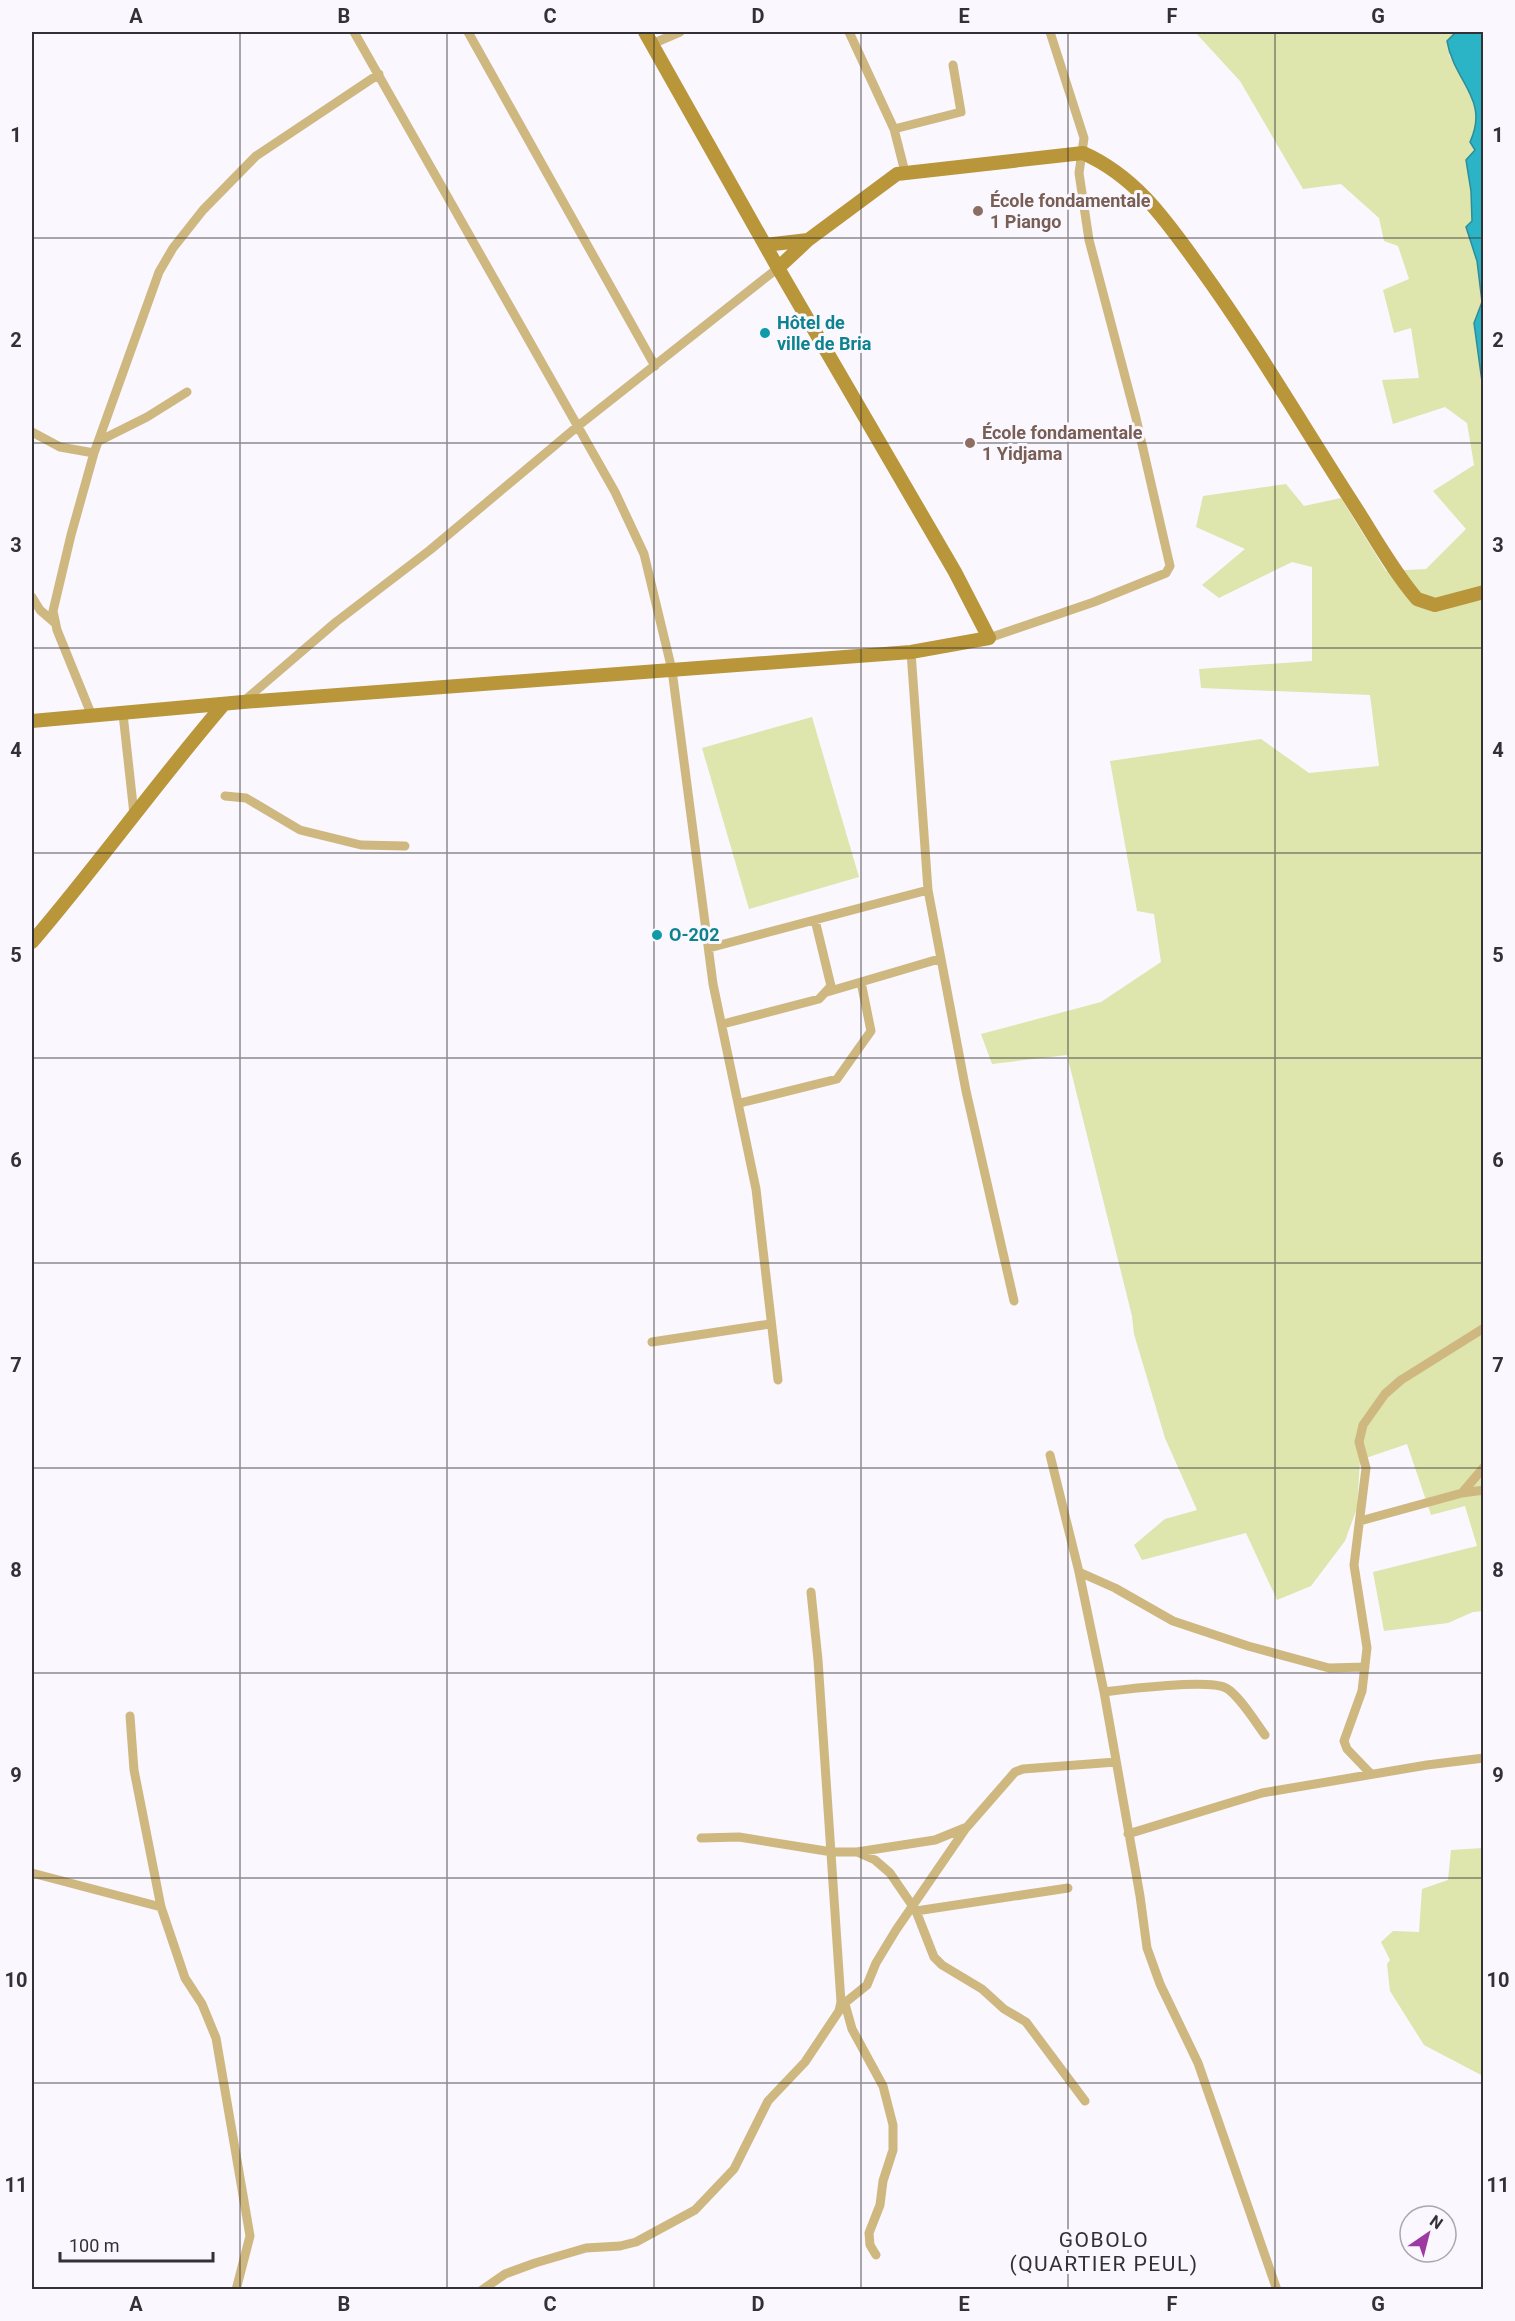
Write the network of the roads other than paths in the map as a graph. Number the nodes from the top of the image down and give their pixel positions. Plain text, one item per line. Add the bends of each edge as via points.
1 (354, 32) edge
2 (468, 32) edge
3 (645, 32) edge
4 (680, 32) edge
5 (849, 32) edge
6 (1050, 32) edge
7 (652, 44) junction
8 (953, 65) dead end
9 (379, 74) junction
10 (894, 129) junction
11 (1083, 153) junction
12 (905, 172) junction
13 (808, 240) junction
14 (765, 245) junction
15 (778, 268) junction
16 (655, 366) junction
17 (187, 392) dead end
18 (578, 426) junction
19 (32, 432) edge
20 (99, 441) junction
21 (94, 453) junction
22 (1484, 592) edge
23 (32, 597) edge
24 (55, 623) junction
25 (989, 638) junction
26 (911, 652) junction
27 (672, 670) junction
28 (243, 702) junction
29 (224, 704) junction
30 (123, 714) junction
31 (92, 716) junction
32 (32, 721) edge
33 (225, 796) dead end
34 (134, 814) junction
35 (405, 846) dead end
36 (928, 890) junction
37 (815, 920) junction
38 (32, 942) edge
39 (709, 948) junction
40 (939, 959) junction
41 (861, 982) junction
42 (825, 993) junction
43 (723, 1024) junction
44 (740, 1103) junction
45 (1014, 1301) dead end
46 (770, 1324) junction
47 (1484, 1328) edge
48 (652, 1342) dead end
49 (778, 1380) dead end
50 (1050, 1455) dead end
51 (1484, 1467) edge
52 (1484, 1491) edge
53 (1462, 1492) junction
54 (1360, 1521) junction
55 (1079, 1572) junction
56 (811, 1592) dead end
57 (1365, 1667) junction
58 (1104, 1692) junction
59 (130, 1716) dead end
60 (1265, 1735) dead end
61 (1484, 1758) edge
62 (1116, 1762) junction
63 (1371, 1774) junction
64 (967, 1827) junction
65 (1128, 1834) junction
66 (701, 1838) dead end
67 (831, 1852) junction
68 (857, 1852) junction
69 (32, 1873) edge
70 (1068, 1888) dead end
71 (161, 1907) junction
72 (915, 1908) junction
73 (843, 2005) junction
74 (1085, 2101) dead end
75 (876, 2255) dead end
76 (236, 2289) edge
77 (482, 2289) edge
78 (1277, 2289) edge

1 - 9 street
2 - 16 street
3 - 7 main road
4 - 7 street
5 - 10 street
6 - 11 street via 1084,138
7 - 14 main road
8 - 10 street via 961,112
9 - 18 street
9 - 20 street via 256,156 208,204 173,248 142,316
10 - 12 street
11 - 12 main road
11 - 22 main road via 1115,169 1161,214 1269,367 1332,471 1418,599 1435,605
11 - 25 street via 1080,173 1089,240 1136,418 1169,570 1094,602
12 - 13 main road
13 - 14 main road
13 - 15 main road
14 - 15 main road
15 - 16 street
15 - 25 main road via 955,572
16 - 18 street
17 - 20 street
18 - 27 street via 621,502 644,554
18 - 28 street
19 - 21 street via 60,447
20 - 21 street
21 - 24 street via 53,611
23 - 24 street
24 - 31 street
25 - 26 main road
26 - 27 main road
26 - 36 street
27 - 28 main road
27 - 39 street
28 - 29 main road
29 - 30 main road
29 - 34 main road
30 - 31 main road
30 - 34 street
31 - 32 main road
33 - 35 street via 246,798 300,830 361,845
34 - 38 main road
36 - 37 street
36 - 40 street
37 - 39 street
37 - 42 street via 831,986
39 - 43 street via 712,984
40 - 41 street
40 - 45 street
41 - 42 street
41 - 44 street via 871,1031 837,1079
42 - 43 street via 819,999 789,1009
43 - 44 street
44 - 46 street via 756,1189
46 - 48 street
46 - 49 street
47 - 54 street via 1401,1380 1385,1394 1363,1425 1359,1442 1366,1468
50 - 55 street
51 - 53 street
52 - 53 street
53 - 54 street
54 - 57 street via 1354,1565 1367,1640
55 - 57 street via 1173,1621 1248,1646 1329,1668
55 - 58 street
56 - 67 street
57 - 63 street via 1362,1691 1344,1741
58 - 60 street via 1161,1686 1221,1686 1231,1691
58 - 62 street
59 - 71 street via 134,1770
61 - 63 street
62 - 64 street via 1015,1772
62 - 65 street
63 - 65 street via 1262,1793
64 - 68 street via 935,1840
64 - 72 street
65 - 78 street via 1147,1948 1198,2063
66 - 67 street via 739,1837
67 - 68 street
67 - 73 street
68 - 72 street via 883,1866
69 - 71 street
70 - 72 street
71 - 76 street via 185,1978 202,2004 216,2038 250,2236
72 - 73 street via 876,1963 867,1985
72 - 74 street via 934,1957 1026,2022
73 - 75 street via 883,2086 893,2125 893,2150 869,2233
73 - 77 street via 805,2062 764,2106 734,2169 695,2210 636,2242 586,2248 535,2263 505,2274

